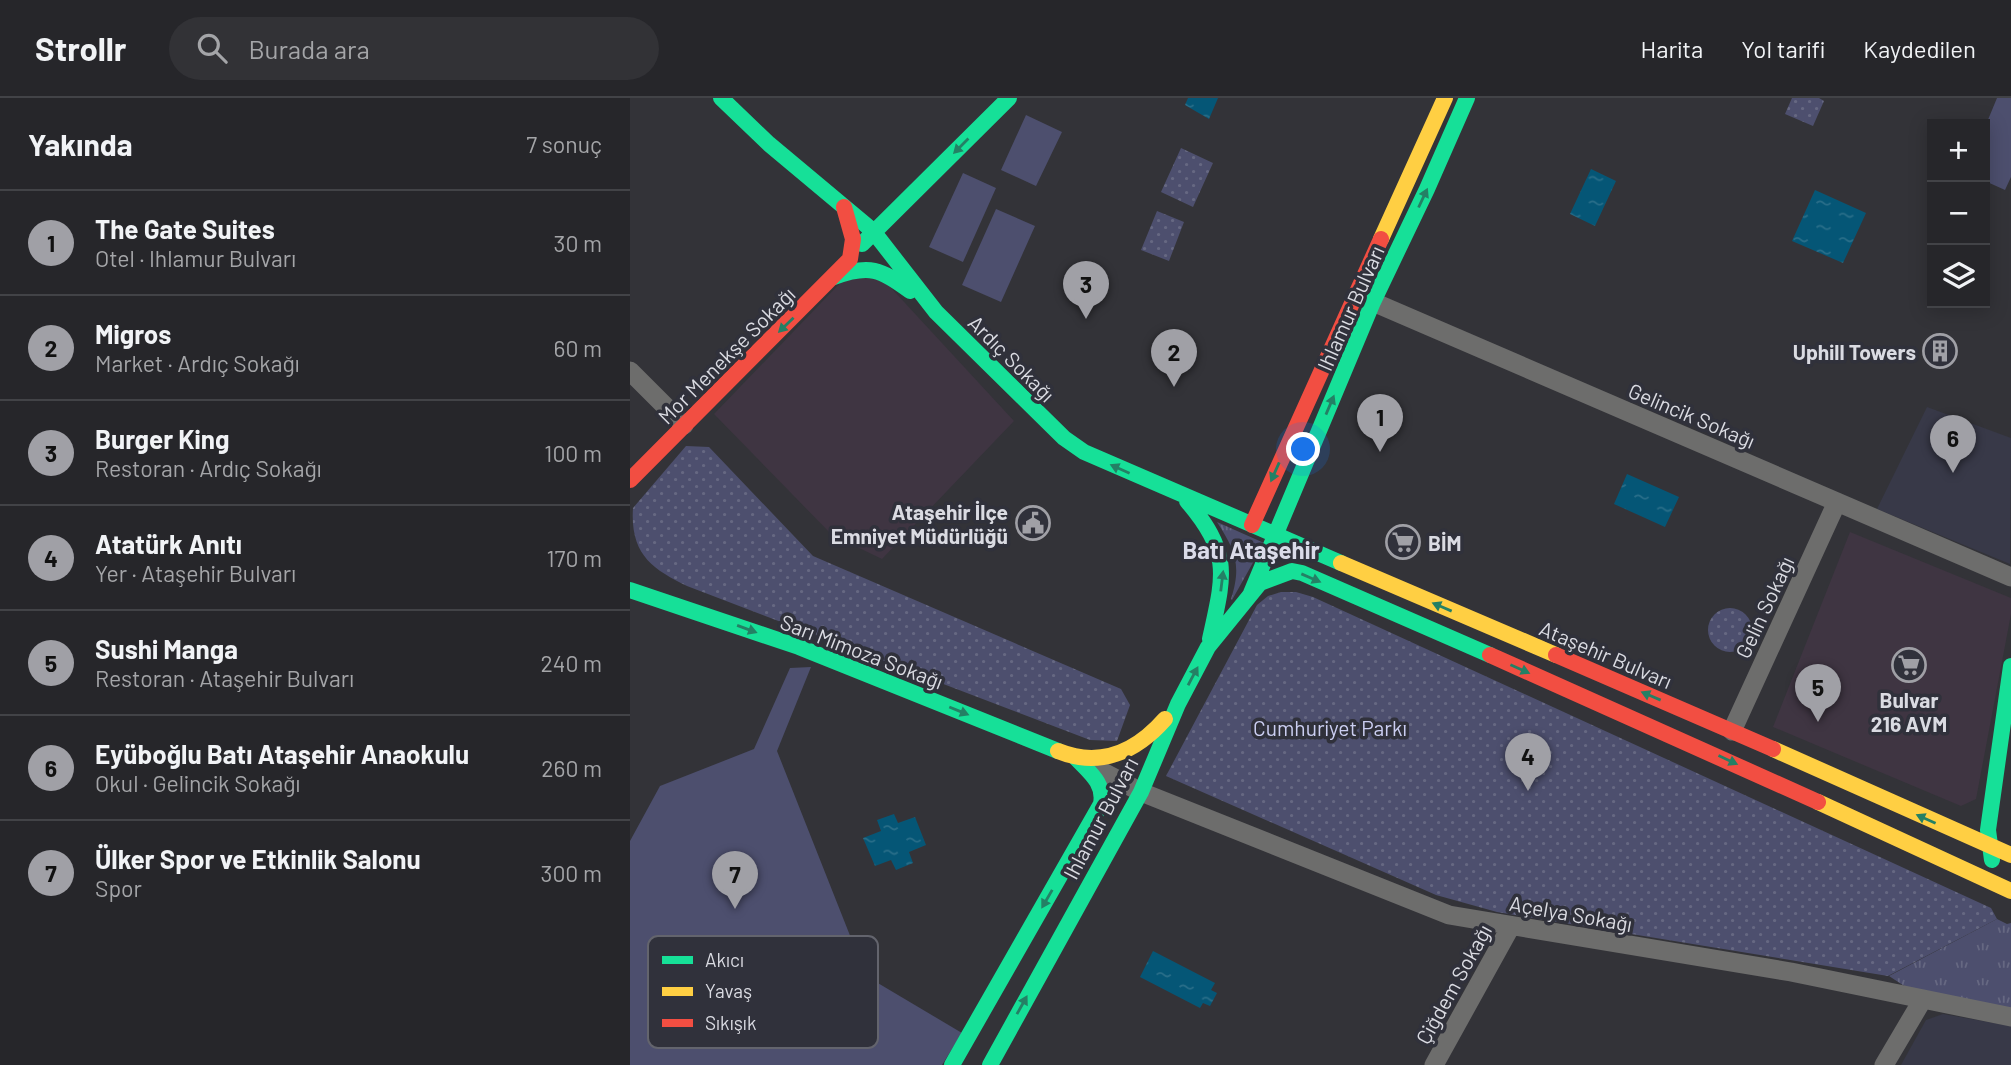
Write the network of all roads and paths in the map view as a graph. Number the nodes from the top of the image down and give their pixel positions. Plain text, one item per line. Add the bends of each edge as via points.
1 (721, 98) edge
2 (1009, 98) edge
3 (1445, 98) edge
4 (1467, 98) edge
5 (844, 207) junction
6 (873, 231) junction
7 (850, 259) junction
8 (834, 277) junction
9 (1365, 298) junction
10 (931, 307) junction
11 (630, 371) edge
12 (684, 425) junction
13 (645, 464) junction
14 (630, 480) edge
15 (630, 490) edge
16 (1182, 497) junction
17 (1837, 502) junction
18 (1252, 525) junction
19 (1275, 536) junction
20 (630, 576) edge
21 (2011, 577) edge
22 (630, 590) edge
23 (1251, 593) junction
24 (682, 606) junction
25 (1208, 648) junction
26 (2011, 666) edge
27 (1178, 704) junction
28 (1732, 731) junction
29 (1076, 758) junction
30 (1141, 792) junction
31 (1991, 809) junction
32 (1951, 830) junction
33 (2007, 834) edge
34 (1991, 847) junction
35 (2011, 855) edge
36 (1947, 861) junction
37 (2009, 890) edge
38 (1511, 926) junction
39 (1923, 999) junction
40 (2011, 1017) edge
41 (952, 1065) edge
42 (990, 1065) edge
43 (1434, 1065) edge
44 (1884, 1065) edge

1 - 5 main road, Ardıç Sokağı
2 -> 6 main road, Mor Menekşe Sokağı
3 - 9 main road, Ihlamur Bulvarı
9 -> 4 main road, Ihlamur Bulvarı
5 - 6 main road, Ardıç Sokağı
5 - 7 main road via 854,236
6 - 7 main road, Mor Menekşe Sokağı
6 - 10 main road, Ardıç Sokağı
7 - 8 main road, Mor Menekşe Sokağı
8 - 10 main road via 863,268 884,271
8 -> 12 main road, Mor Menekşe Sokağı
9 - 17 street, Gelincik Sokağı
9 -> 18 main road, Ihlamur Bulvarı
19 -> 9 main road, Ihlamur Bulvarı
16 -> 10 main road, Ardıç Sokağı via 1084,452 1064,438
11 - 12 street
12 - 13 main road, Mor Menekşe Sokağı
13 - 14 main road, Mor Menekşe Sokağı
13 - 15 main road
16 - 18 main road, Ataşehir Bulvarı
25 -> 16 main road, Ardıç Sokağı via 1223,563 1207,522
17 - 21 street, Gelincik Sokağı
17 - 28 street, Gelin Sokağı
18 - 19 main road, Ataşehir Bulvarı
19 - 23 main road, Ihlamur Bulvarı
28 -> 19 main road, Ataşehir Bulvarı
20 - 24 main road
22 - 24 main road, Sarı Mimoza Sokağı
23 - 25 main road, Ihlamur Bulvarı
23 -> 36 main road via 1275,577 1292,571 1303,573
24 -> 29 main road, Sarı Mimoza Sokağı
27 -> 25 main road, Ihlamur Bulvarı
26 - 31 main road
27 - 29 main road via 1152,735 1122,754
27 - 30 main road, Ihlamur Bulvarı
32 -> 28 main road, Ataşehir Bulvarı
29 - 30 street, Açelya Sokağı
29 -> 41 main road, Ihlamur Bulvarı via 1099,783 1101,804
30 - 38 street, Açelya Sokağı via 1449,915
42 -> 30 main road, Ihlamur Bulvarı
31 - 32 main road
31 - 34 main road
32 - 34 main road, Ataşehir Bulvarı
33 - 34 main road
34 - 35 main road, Ataşehir Bulvarı
34 - 36 main road via 1974,861
34 - 37 main road via 1997,875
36 - 37 main road
38 - 39 street, Açelya Sokağı via 1791,972
38 - 43 street, Çiğdem Sokağı
39 - 40 street, Açelya Sokağı
39 - 44 street

